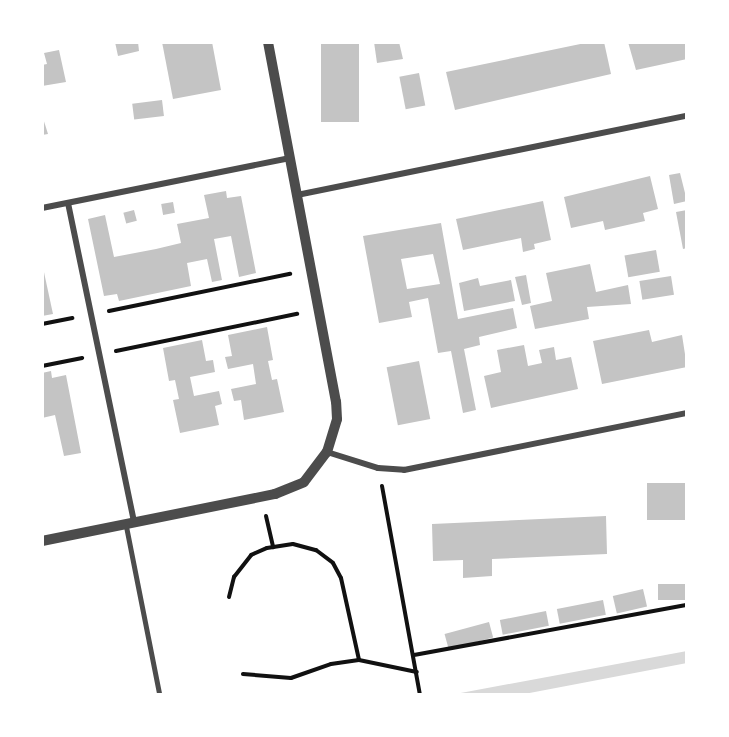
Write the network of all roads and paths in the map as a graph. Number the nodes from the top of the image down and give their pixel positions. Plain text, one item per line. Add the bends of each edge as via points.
1 (268, 42) edge
2 (687, 116) edge
3 (290, 158) junction
4 (297, 195) junction
5 (68, 203) junction
6 (42, 208) edge
7 (311, 270) junction
8 (318, 310) junction
9 (90, 315) junction
10 (42, 324) edge
11 (99, 354) junction
12 (42, 366) edge
13 (687, 413) edge
14 (327, 452) junction
15 (378, 468) junction
16 (262, 497) junction
17 (130, 524) junction
18 (42, 541) edge
19 (273, 547) junction
20 (229, 597) dead end
21 (687, 604) edge
22 (414, 655) junction
23 (359, 660) junction
24 (417, 672) junction
25 (243, 674) dead end
26 (160, 695) edge
27 (420, 695) edge

1 - 3 street
2 - 4 street
3 - 4 street
3 - 5 street
4 - 7 street
5 - 6 street
5 - 9 street
7 - 8 street
7 - 9 path
8 - 11 path
8 - 14 street via 337,419
9 - 10 path
9 - 11 street
11 - 12 path
11 - 17 street
13 - 15 street via 418,468
14 - 15 street
14 - 16 street via 304,482
15 - 22 path
16 - 17 street
16 - 19 path
17 - 18 street
17 - 26 lane
19 - 20 path via 245,561 234,577
19 - 23 path via 300,544 333,563 344,588
21 - 22 path
22 - 24 path
23 - 24 path
23 - 25 path via 291,678
24 - 27 path

